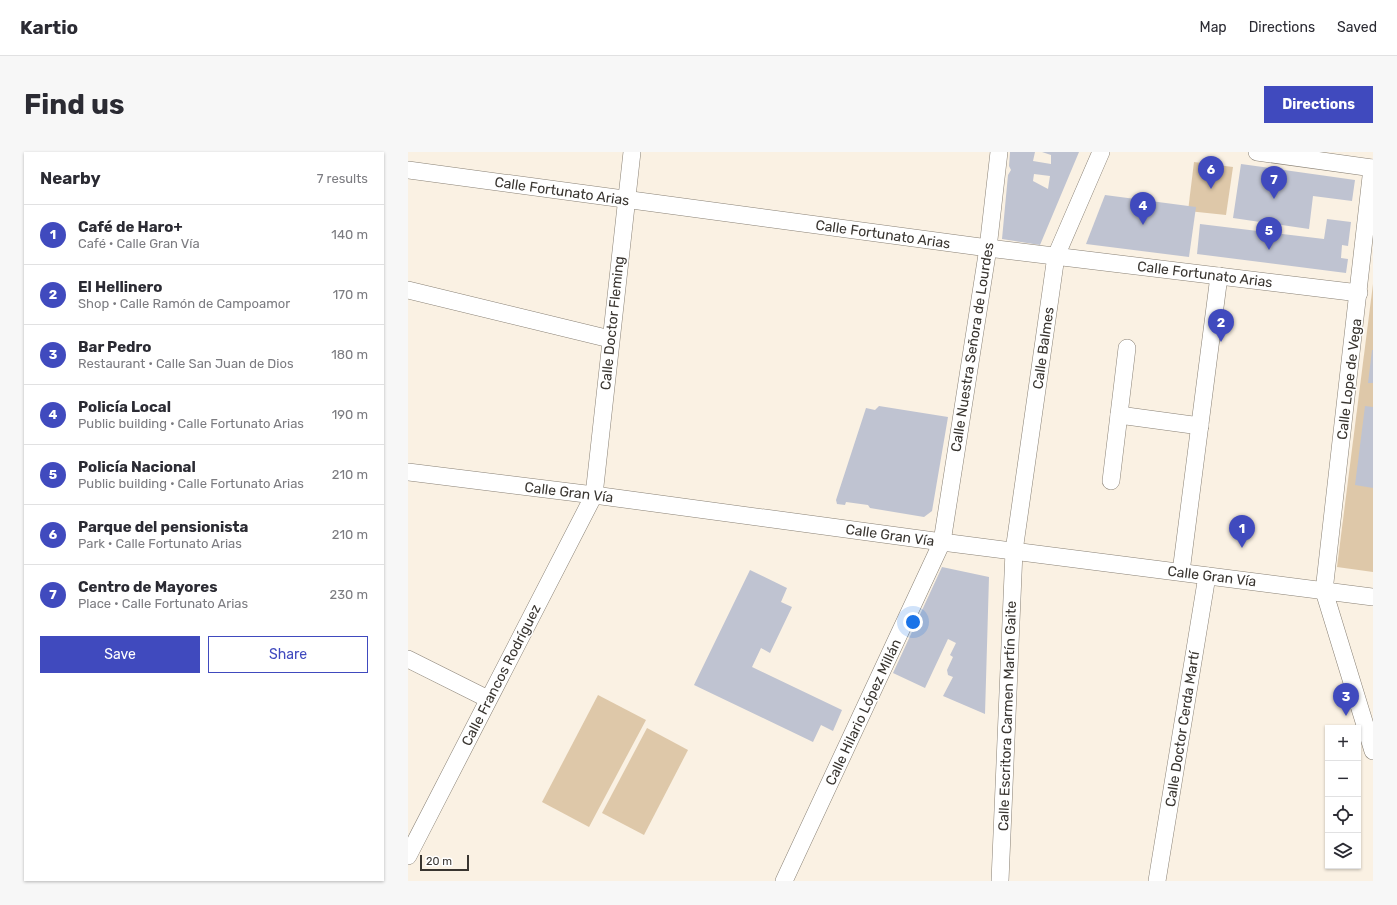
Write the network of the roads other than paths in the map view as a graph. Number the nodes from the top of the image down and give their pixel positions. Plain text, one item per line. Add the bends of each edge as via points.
1 (632, 152) edge
2 (1000, 152) edge
3 (1101, 152) edge
4 (1257, 152) edge
5 (1372, 168) edge
6 (408, 170) edge
7 (626, 200) junction
8 (988, 248) junction
9 (1056, 256) junction
10 (1219, 276) junction
11 (408, 290) edge
12 (1359, 293) junction
13 (610, 339) junction
14 (1127, 348) dead end
15 (1119, 415) junction
16 (1200, 426) junction
17 (408, 472) edge
18 (1111, 481) dead end
19 (594, 495) junction
20 (942, 542) junction
21 (1014, 551) junction
22 (1181, 572) junction
23 (1207, 576) junction
24 (1324, 591) junction
25 (1373, 597) edge
26 (408, 659) edge
27 (488, 699) junction
28 (1373, 751) edge
29 (408, 856) edge
30 (784, 881) edge
31 (1000, 881) edge
32 (1157, 881) edge

1 - 7 street, Calle Doctor Fleming
2 - 8 street, Calle Nuestra Señora de Lourdes
3 - 9 street, Calle Balmes
4 - 5 street
5 - 12 street, Calle Lope de Vega
6 - 7 street, Calle Fortunato Arias
7 - 8 street, Calle Fortunato Arias
7 - 13 street, Calle Doctor Fleming
8 - 9 street, Calle Fortunato Arias
8 - 20 street, Calle Nuestra Señora de Lourdes
9 - 10 street, Calle Fortunato Arias
9 - 21 street, Calle Balmes
10 - 12 street, Calle Fortunato Arias
10 - 16 street
11 - 13 street
12 - 24 street, Calle Lope de Vega
13 - 19 street, Calle Doctor Fleming
14 - 15 street
15 - 16 street
15 - 18 street
16 - 22 street
17 - 19 street, Calle Gran Vía
19 - 20 street, Calle Gran Vía
19 - 27 street, Calle Francos Rodríguez
20 - 21 street, Calle Gran Vía
20 - 30 street, Calle Hilario López Millán
21 - 22 street, Calle Gran Vía
21 - 31 street, Calle Escritora Carmen Martín Gaite
22 - 23 street, Calle Gran Vía
23 - 24 street, Calle Gran Vía
23 - 32 street, Calle Doctor Cerda Martí
24 - 25 street, Calle Gran Vía
24 - 28 street
26 - 27 street
27 - 29 street, Calle Francos Rodríguez

